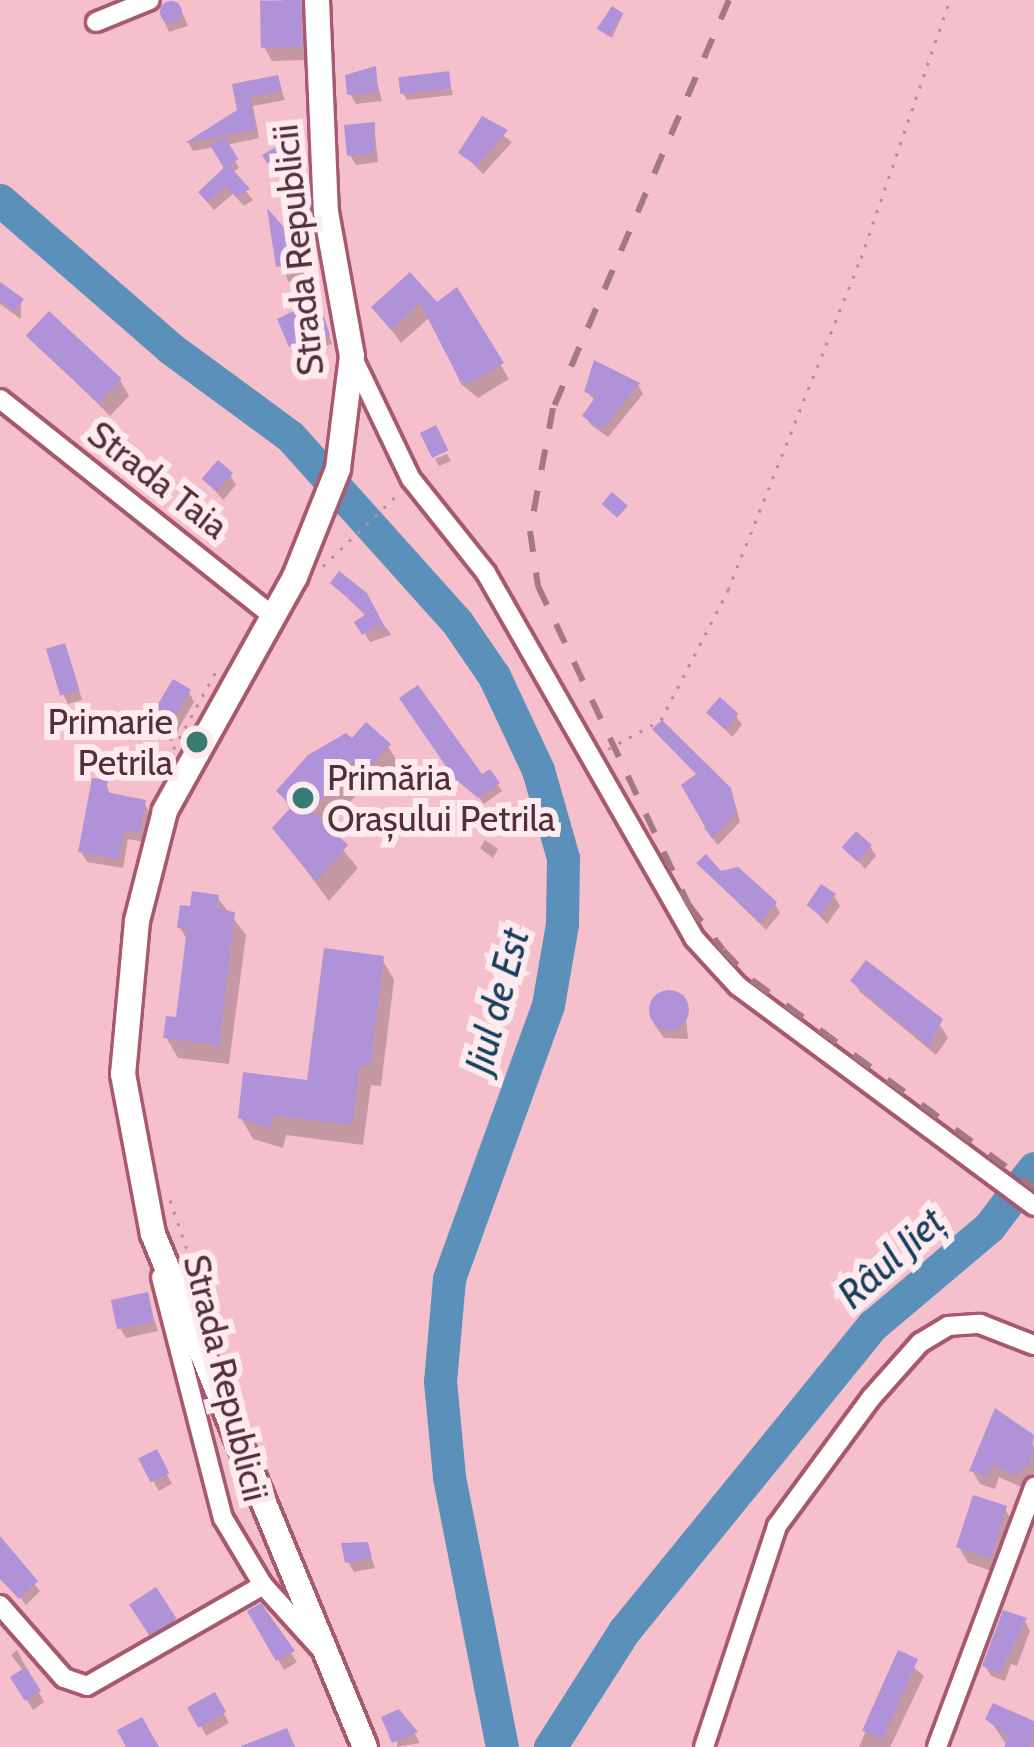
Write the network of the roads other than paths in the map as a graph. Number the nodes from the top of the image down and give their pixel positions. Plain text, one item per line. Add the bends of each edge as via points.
1 (150, 0) edge
2 (317, 0) edge
3 (96, 22) dead end
4 (352, 356) junction
5 (0, 399) edge
6 (273, 616) junction
7 (1034, 1206) edge
8 (152, 1234) junction
9 (1034, 1345) edge
10 (1034, 1487) edge
11 (263, 1586) junction
12 (0, 1605) edge
13 (322, 1650) junction
14 (364, 1747) edge
15 (704, 1747) edge
16 (937, 1747) edge

1 - 3 street
2 - 4 main road, Strada Republicii via 326,212
4 - 6 main road, Strada Republicii via 328,505
4 - 7 street via 411,479 486,573 694,938 738,986
5 - 6 street, Strada Taia
6 - 8 main road, Strada Republicii via 176,782 136,921 123,1074
8 - 11 street, Strada Republicii via 211,1488
8 - 13 main road, Strada Republicii
9 - 15 street via 980,1324 948,1326 920,1343 871,1398 777,1526
10 - 16 street
11 - 12 street via 87,1686 64,1678
11 - 13 street, Strada Republicii
13 - 14 main road, Strada Republicii

